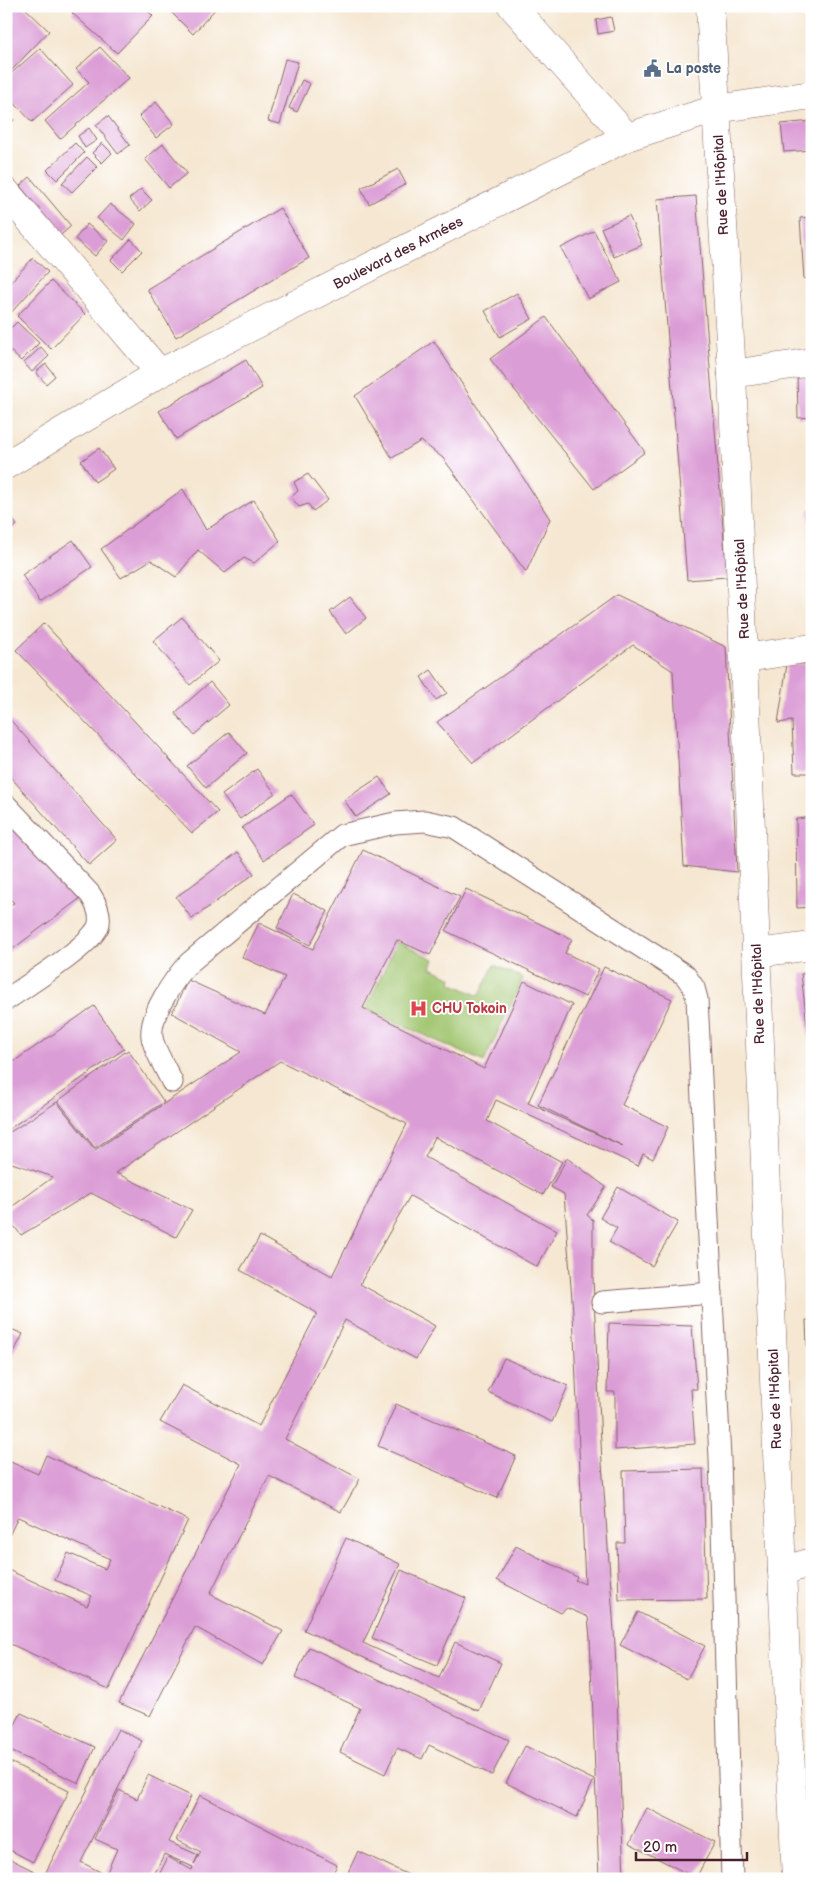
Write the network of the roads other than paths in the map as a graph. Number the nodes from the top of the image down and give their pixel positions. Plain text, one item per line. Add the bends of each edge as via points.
1 (512, 6) edge
2 (710, 6) edge
3 (812, 95) edge
4 (716, 109) junction
5 (627, 137) junction
6 (6, 192) edge
7 (812, 362) edge
8 (160, 373) junction
9 (732, 374) junction
10 (6, 465) edge
11 (812, 648) edge
12 (745, 658) junction
13 (6, 805) edge
14 (812, 946) edge
15 (756, 953) junction
16 (6, 1000) edge
17 (172, 1082) dead end
18 (712, 1293) junction
19 (602, 1302) dead end
20 (812, 1562) edge
21 (782, 1571) junction
22 (812, 1876) edge
23 (732, 1879) edge
24 (796, 1879) edge
25 (805, 1879) edge

1 - 5 street
2 - 4 street, Rue de l'Hôpital
3 - 4 street, Boulevard des Armées
4 - 5 street, Boulevard des Armées
4 - 9 street, Rue de l'Hôpital
5 - 8 street, Boulevard des Armées
6 - 8 street
7 - 9 street
8 - 10 street, Boulevard des Armées
9 - 12 street, Rue de l'Hôpital
11 - 12 street
12 - 15 street, Rue de l'Hôpital
13 - 16 lane via 90,894 97,905 98,926 86,943
14 - 15 street
15 - 21 street, Rue de l'Hôpital
17 - 18 lane via 152,1039 152,1024 180,972 189,963 342,835 396,823 425,821 454,827 685,975 694,988
18 - 19 lane
18 - 23 lane
20 - 21 street
21 - 24 street, Rue de l'Hôpital
22 - 25 street

